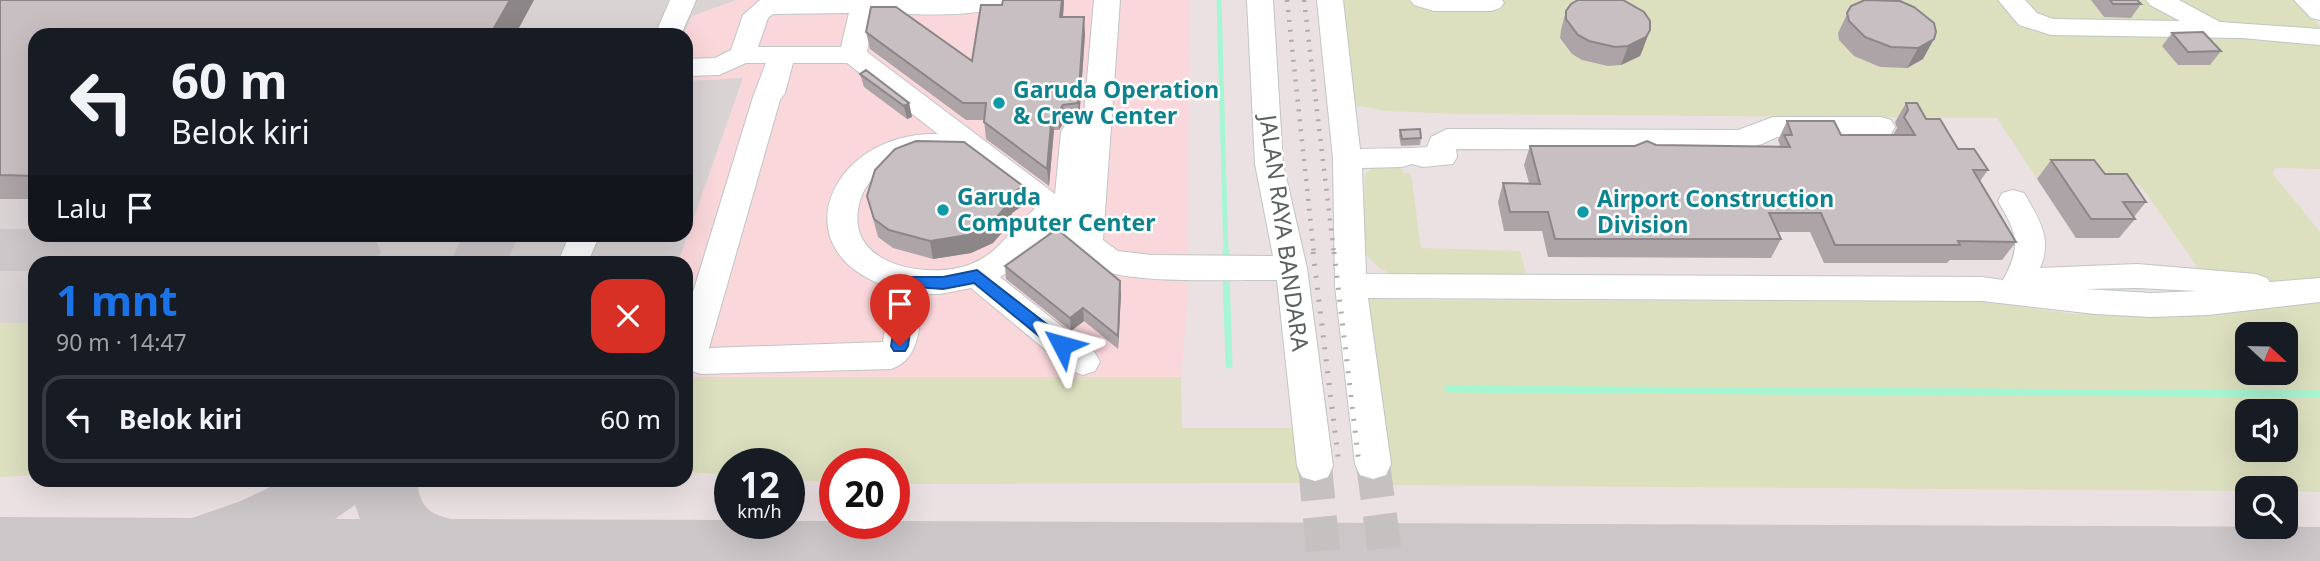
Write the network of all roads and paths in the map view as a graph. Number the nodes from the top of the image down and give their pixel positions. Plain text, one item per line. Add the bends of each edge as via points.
1 (683, 0) edge
2 (994, 0) edge
3 (1086, 0) edge
4 (1107, 0) edge
5 (1260, 0) edge
6 (1331, 0) edge
7 (1423, 0) edge
8 (2011, 0) edge
9 (2159, 0) edge
10 (2307, 0) edge
11 (1491, 4) dead end
12 (863, 5) junction
13 (2320, 12) edge
14 (671, 28) edge
15 (2217, 30) junction
16 (1083, 32) edge
17 (2320, 37) edge
18 (742, 55) junction
19 (782, 55) junction
20 (852, 55) junction
21 (693, 67) edge
22 (1881, 127) dead end
23 (1075, 132) dead end
24 (977, 150) junction
25 (1347, 159) junction
26 (2013, 201) dead end
27 (1056, 210) junction
28 (1087, 244) junction
29 (1277, 268) junction
30 (977, 276) junction
31 (909, 281) junction
32 (1352, 286) junction
33 (2004, 288) junction
34 (2305, 290) edge
35 (693, 345) edge
36 (693, 357) edge
37 (1083, 362) dead end
38 (1373, 464) tunnel mouth
39 (1315, 466) tunnel mouth

1 - 14 street
2 - 12 street via 980,5
3 - 16 street
4 - 28 street
5 - 29 street, JALAN RAYA BANDARA
6 - 25 street
7 - 11 street
8 - 15 street via 2028,19 2051,27
9 - 15 street
10 - 13 street
12 - 18 street via 767,6 756,15
12 - 20 street
15 - 17 street
18 - 19 street
18 - 21 street via 719,66
19 - 20 street
19 - 35 street
20 - 24 street
22 - 25 street via 1773,127 1738,140 1447,139 1441,144 1444,157
23 - 27 street via 1070,197
24 - 27 street
24 - 31 street via 929,143 898,148 872,160 852,182 841,215 847,239 878,270
25 - 32 street
26 - 33 street via 2031,229 2035,245
27 - 28 street
27 - 30 street via 1010,256
28 - 29 street via 1119,264
29 - 39 street, JALAN RAYA BANDARA
30 - 31 street via 943,283
30 - 37 street
31 - 36 street via 900,346 891,356 701,361
32 - 33 street
32 - 38 street
33 - 34 street via 2070,301 2206,303

